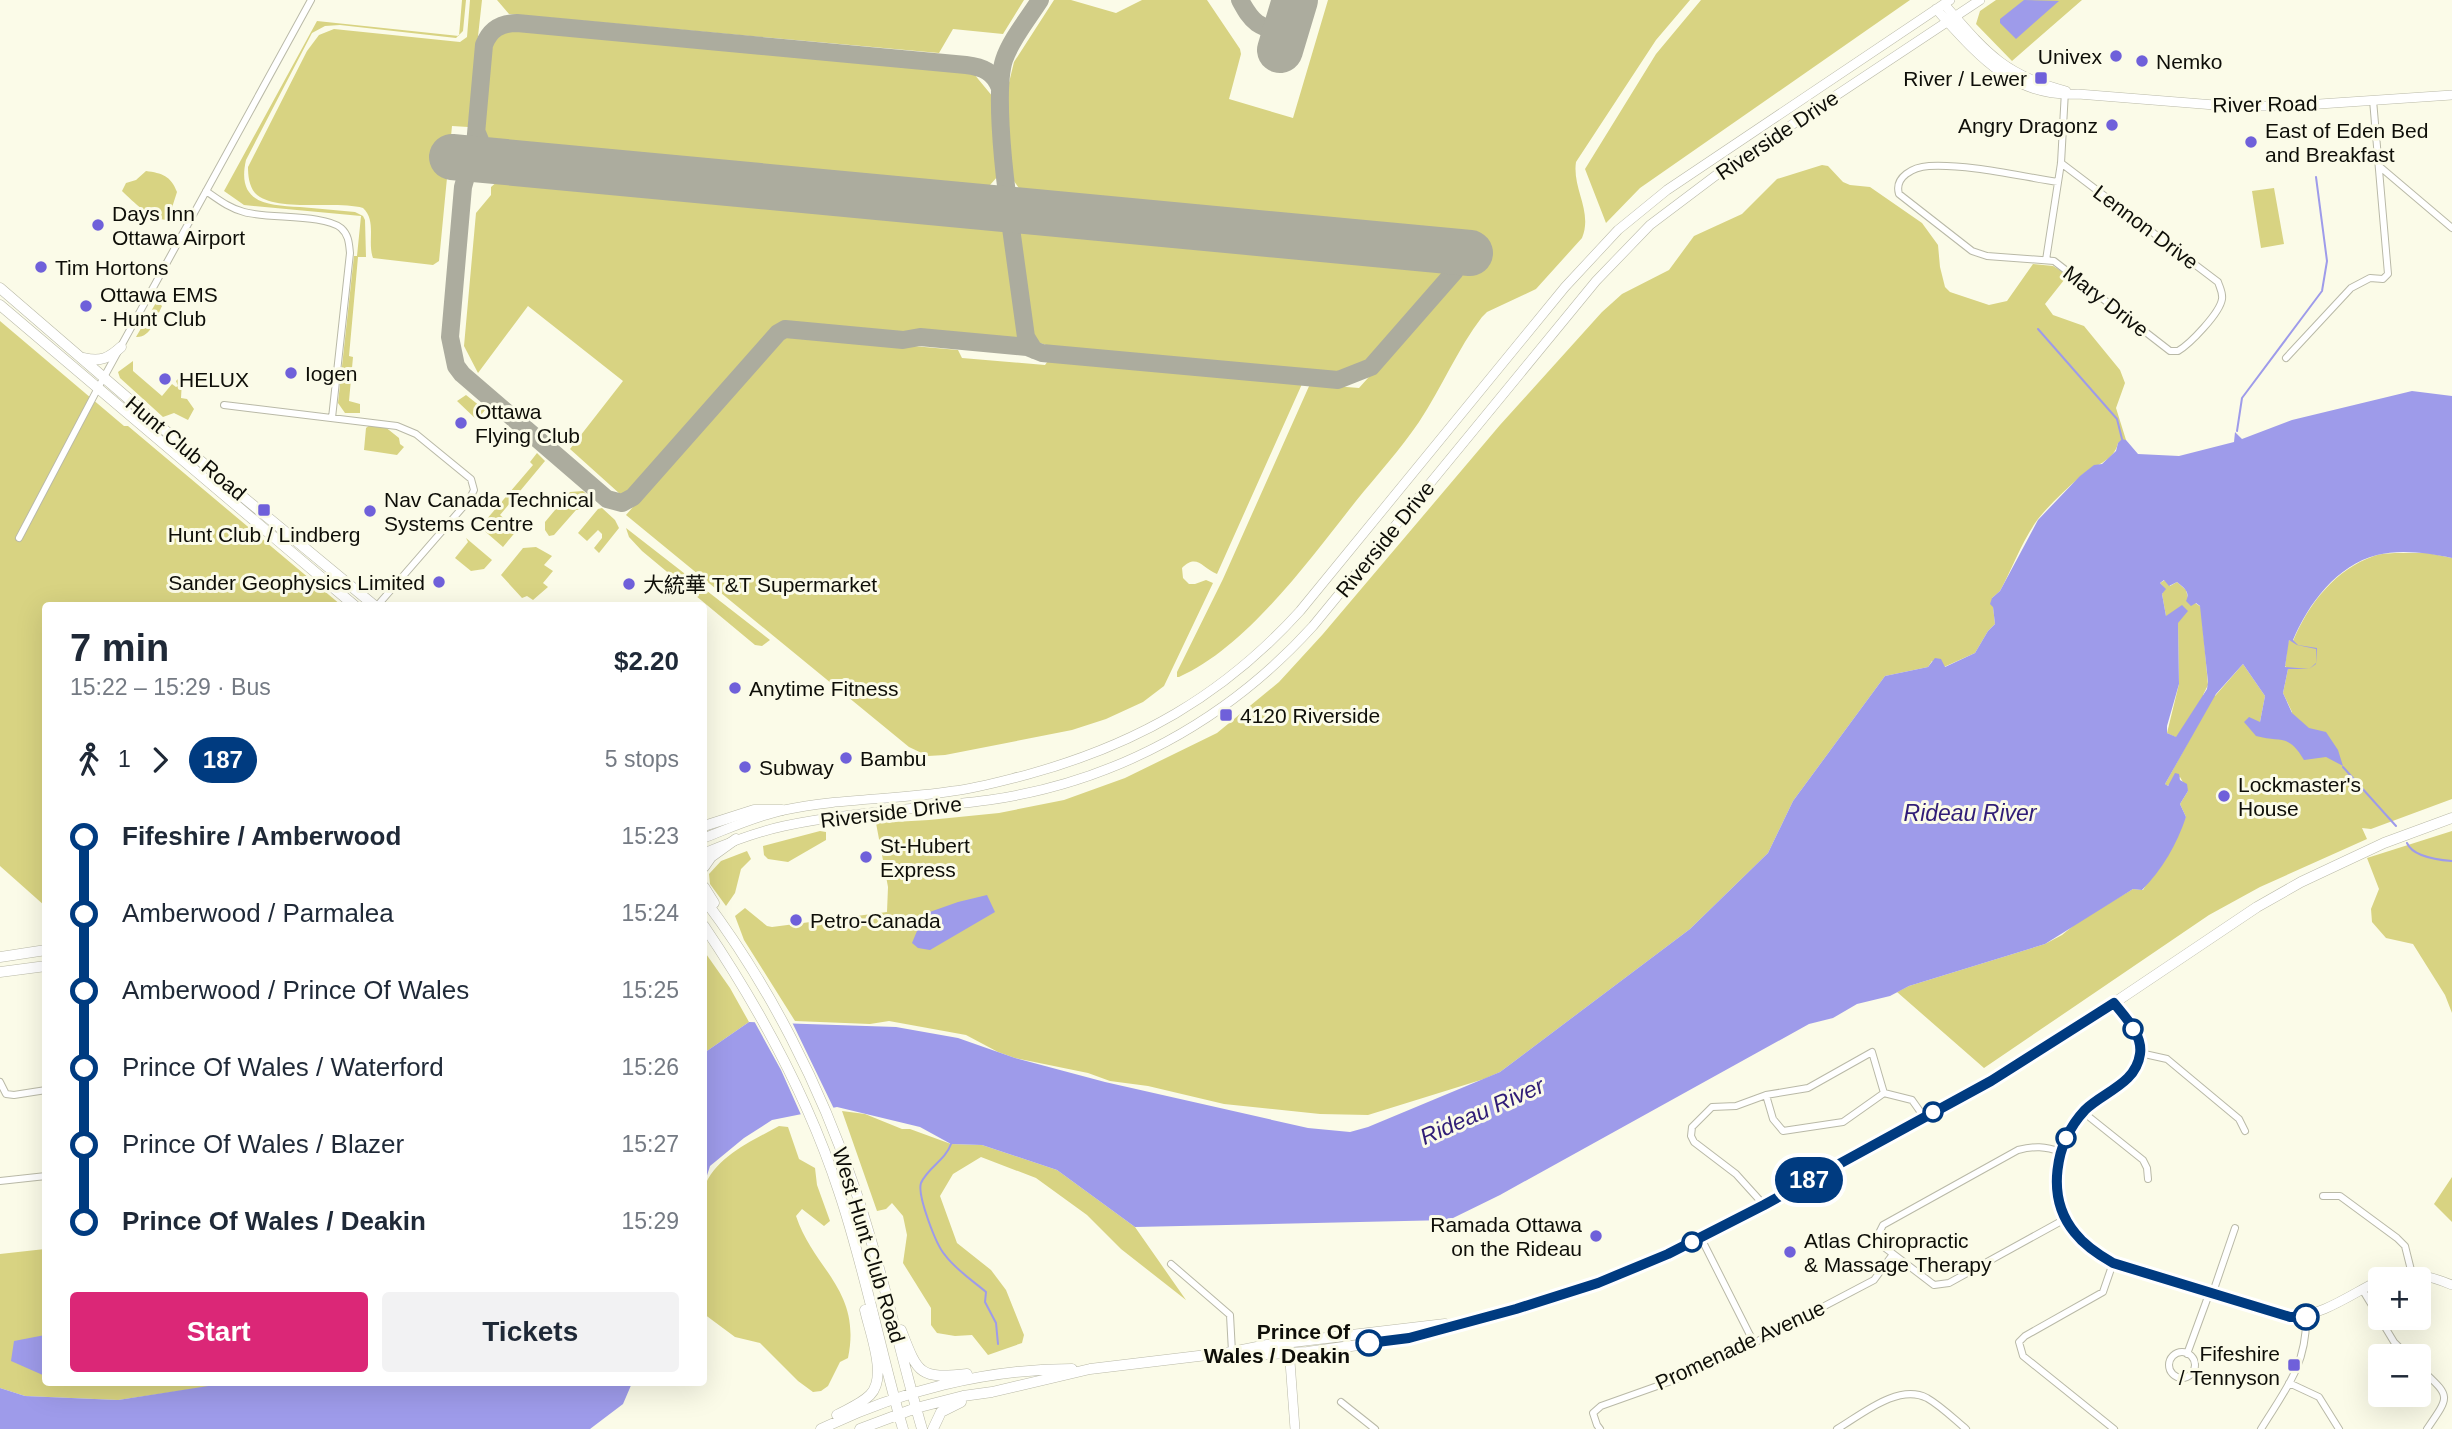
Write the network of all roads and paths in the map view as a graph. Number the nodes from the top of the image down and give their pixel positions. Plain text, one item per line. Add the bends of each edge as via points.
1 (301, 0) edge
2 (1980, 0) edge
3 (310, 2) edge
4 (1944, 5) edge
5 (1951, 19) junction
6 (2065, 93) junction
7 (2452, 95) edge
8 (2373, 100) junction
9 (2061, 163) junction
10 (2379, 166) junction
11 (2058, 182) junction
12 (206, 191) junction
13 (2452, 228) edge
14 (2046, 260) junction
15 (0, 288) edge
16 (0, 305) edge
17 (121, 347) junction
18 (2176, 352) joint
19 (81, 358) junction
20 (2286, 358) dead end
21 (104, 378) junction
22 (98, 388) junction
23 (225, 405) dead end
24 (332, 418) junction
25 (19, 538) dead end
26 (350, 602) edge
27 (371, 602) edge
28 (380, 602) edge
29 (831, 804) junction
30 (782, 810) junction
31 (2452, 818) edge
32 (833, 819) junction
33 (707, 825) edge
34 (707, 837) edge
35 (736, 839) junction
36 (707, 852) edge
37 (707, 863) edge
38 (707, 892) edge
39 (707, 904) edge
40 (720, 923) junction
41 (707, 931) edge
42 (42, 951) edge
43 (0, 957) edge
44 (42, 967) edge
45 (0, 972) edge
46 (2114, 1003) junction
47 (2140, 1053) junction
48 (0, 1082) edge
49 (42, 1091) edge
50 (1884, 1093) junction
51 (1766, 1095) junction
52 (2084, 1112) junction
53 (1924, 1117) junction
54 (2245, 1131) dead end
55 (2061, 1152) junction
56 (42, 1176) edge
57 (2148, 1179) dead end
58 (0, 1181) edge
59 (2323, 1196) dead end
60 (1764, 1205) junction
61 (2067, 1219) junction
62 (2235, 1228) dead end
63 (852, 1234) junction
64 (1701, 1238) junction
65 (1893, 1254) junction
66 (2113, 1263) junction
67 (1171, 1264) dead end
68 (2411, 1267) edge
69 (2431, 1278) edge
70 (2452, 1285) edge
71 (2368, 1286) edge
72 (884, 1287) junction
73 (2362, 1289) junction
74 (2211, 1294) junction
75 (2306, 1317) junction
76 (1754, 1343) junction
77 (2396, 1344) edge
78 (1289, 1348) junction
79 (1231, 1352) junction
80 (2187, 1354) junction
81 (1090, 1369) junction
82 (1012, 1372) junction
83 (992, 1375) junction
84 (2431, 1378) edge
85 (2289, 1383) junction
86 (1005, 1389) junction
87 (992, 1392) junction
88 (912, 1394) junction
89 (895, 1399) junction
90 (1341, 1402) dead end
91 (916, 1408) junction
92 (899, 1414) junction
93 (818, 1429) edge
94 (860, 1429) edge
95 (903, 1429) edge
96 (922, 1429) edge
97 (933, 1429) edge
98 (1295, 1429) edge
99 (1375, 1429) edge
100 (1600, 1429) edge
101 (1837, 1429) edge
102 (1966, 1429) edge
103 (2114, 1429) edge
104 (2261, 1429) edge
105 (2339, 1429) edge
106 (2427, 1429) edge

1 - 3 street
2 - 5 main road, Riverside Drive
3 - 12 street
4 - 5 main road, River Road
4 - 29 main road, Riverside Drive via 1667,190 1618,230 1558,296 1300,611 1216,688 1143,732 1057,766 953,792
5 - 6 main road, River Road via 1990,65 2011,80 2043,92
5 - 32 main road, Riverside Drive via 1719,173 1650,225 1596,281 1313,626 1221,709 1145,754 1055,786 989,800
6 - 8 main road, River Road via 2227,106
6 - 9 street
7 - 8 main road, River Road
8 - 10 street
9 - 11 street
9 - 18 street, Lennon Drive via 2218,282 2222,298 2216,311
10 - 13 street
10 - 20 street via 2388,274 2351,288
11 - 14 street
11 - 14 street, Mary Drive via 1927,166 1898,181 1899,194 1972,251
12 - 17 street
12 - 24 street via 228,207 247,213 329,222 348,239
14 - 18 street, Mary Drive via 2062,266
15 - 19 main road, Hunt Club Road
16 - 22 main road, Hunt Club Road
17 - 19 main road via 100,360
17 - 21 street
19 - 21 main road, Hunt Club Road
21 - 22 street
21 - 27 main road, Hunt Club Road
22 - 25 street
22 - 26 main road, Hunt Club Road
23 - 24 street
24 - 28 street via 410,431 474,484 469,500
29 - 30 main road, Riverside Drive
29 - 32 main road
30 - 33 main road via 754,810
30 - 34 main road, Riverside Drive
31 - 46 main road via 2301,882
32 - 35 main road, Riverside Drive
35 - 36 main road, Riverside Drive
35 - 37 main road
38 - 40 main road
39 - 40 main road
40 - 72 main road, West Hunt Club Road via 804,1066 851,1176
41 - 63 main road, West Hunt Club Road via 788,1069 815,1127
42 - 43 main road
44 - 45 main road
46 - 47 main road via 2133,1028
46 - 53 main road via 1991,1081
47 - 52 main road via 2126,1080
47 - 54 street via 2167,1059 2239,1119
48 - 49 street via 6,1094
50 - 51 street via 1843,1122 1785,1131 1774,1123
50 - 51 street via 1872,1052 1808,1088
50 - 53 street via 1912,1100
51 - 60 street via 1742,1104 1712,1107 1691,1131 1699,1147 1736,1174
52 - 55 main road
52 - 57 street via 2143,1160
53 - 60 main road
55 - 61 main road via 2057,1188
55 - 65 street via 2033,1146 2018,1150 1883,1225 1881,1240
56 - 58 street
59 - 68 street via 2340,1196 2397,1238 2405,1246
60 - 64 main road
61 - 65 street via 1949,1283 1934,1285
61 - 66 main road via 2080,1238
62 - 74 street
63 - 89 main road, West Hunt Club Road
63 - 93 main road via 878,1381 865,1400
64 - 76 street
64 - 78 main road via 1598,1283 1505,1312 1460,1324
65 - 76 street, Promenade Avenue via 1874,1280
66 - 74 main road
66 - 103 street via 2103,1292 2019,1342 2023,1356
67 - 79 street via 1230,1315
69 - 70 main road
71 - 73 main road
72 - 83 main road via 917,1366 929,1375
72 - 88 main road, West Hunt Club Road
73 - 75 main road
73 - 77 street
74 - 75 main road via 2290,1317
74 - 80 street
75 - 85 street via 2304,1350
76 - 100 street, Promenade Avenue via 1677,1379 1601,1406 1593,1413
78 - 79 main road
78 - 98 main road
79 - 81 main road
80 - 80 street via 2170,1359 2169,1369 2175,1376 2186,1378 2195,1373 2196,1362
81 - 82 main road
81 - 86 main road
82 - 83 main road
82 - 86 main road
83 - 88 main road
84 - 106 street via 2447,1399
85 - 104 street
85 - 105 street via 2319,1397
86 - 87 main road
87 - 91 main road
87 - 97 main road via 944,1410
88 - 89 main road
88 - 91 main road, West Hunt Club Road
89 - 92 main road, West Hunt Club Road
89 - 93 main road
90 - 99 street
91 - 92 main road
91 - 96 main road, West Hunt Club Road
92 - 94 main road
92 - 95 main road, West Hunt Club Road
101 - 102 street via 1902,1394 1927,1398

